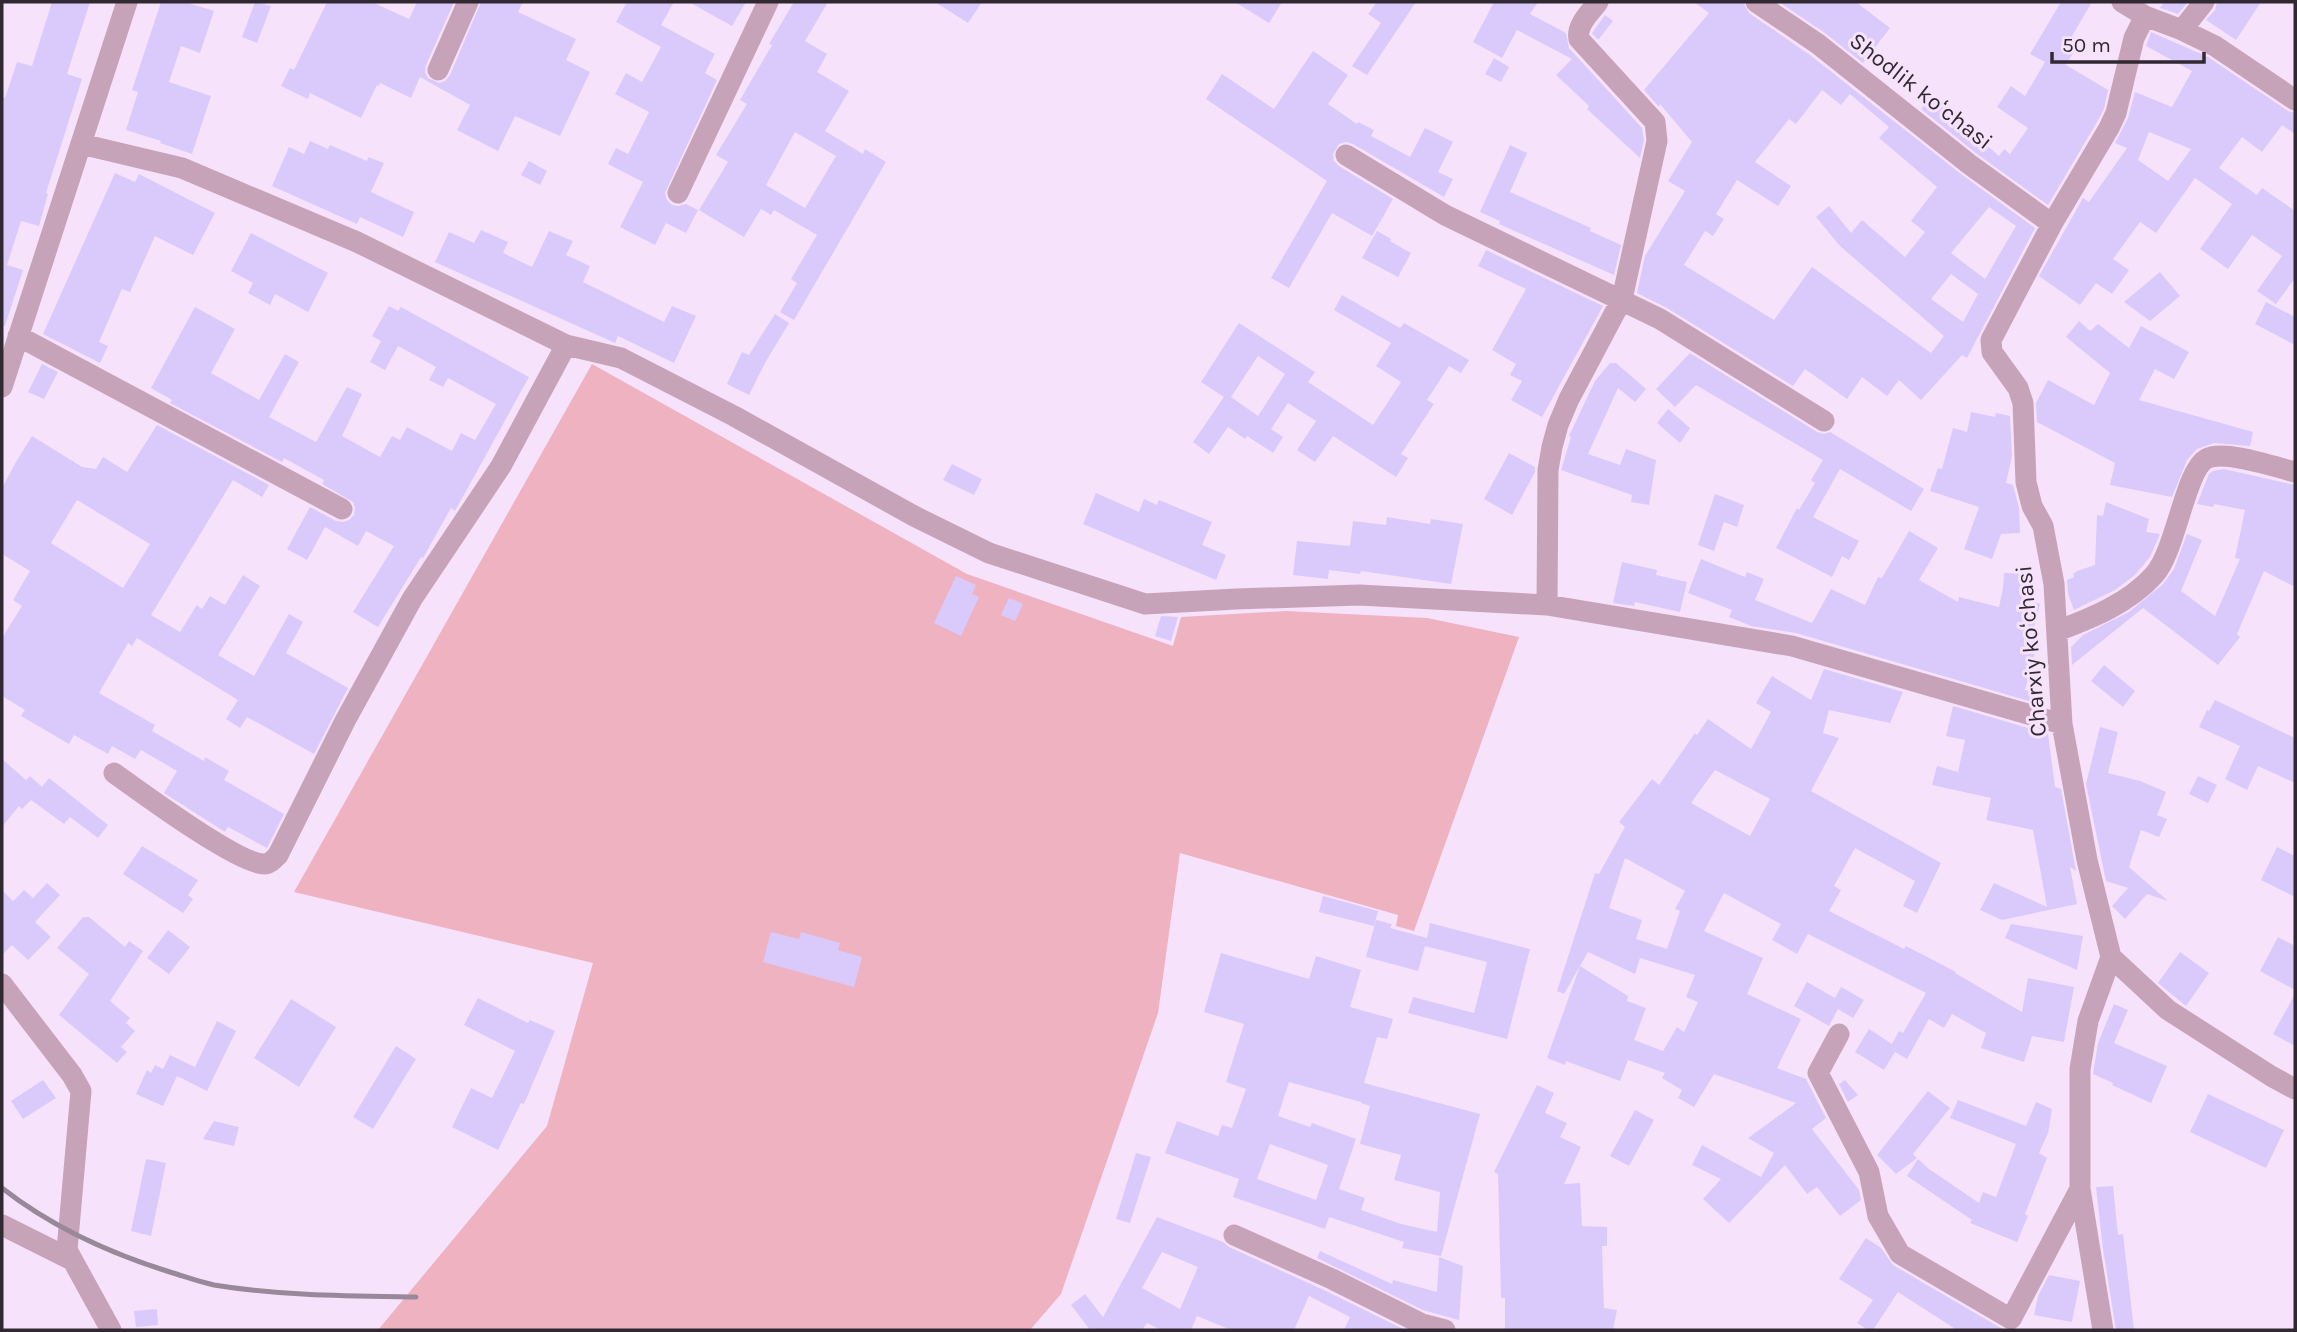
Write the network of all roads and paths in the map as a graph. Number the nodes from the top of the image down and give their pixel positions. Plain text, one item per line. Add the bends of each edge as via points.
1 (127, 2) edge
2 (468, 2) edge
3 (768, 2) edge
4 (1598, 2) edge
5 (1756, 2) edge
6 (2122, 2) edge
7 (2204, 2) edge
8 (2145, 16) junction
9 (2182, 30) junction
10 (438, 70) dead end
11 (2295, 100) edge
12 (81, 144) junction
13 (1346, 155) dead end
14 (678, 193) dead end
15 (2052, 224) junction
16 (1622, 299) junction
17 (18, 336) junction
18 (566, 345) junction
19 (2, 387) edge
20 (1824, 421) dead end
21 (2295, 472) edge
22 (342, 509) dead end
23 (1547, 605) junction
24 (2057, 631) junction
25 (2062, 724) junction
26 (114, 773) dead end
27 (2111, 957) junction
28 (2, 984) edge
29 (1839, 1034) dead end
30 (2295, 1088) edge
31 (2080, 1189) junction
32 (2, 1225) edge
33 (1234, 1235) dead end
34 (72, 1260) junction
35 (2008, 1325) edge
36 (111, 1330) edge
37 (1445, 1330) edge
38 (2103, 1330) edge

1 - 12 street
2 - 10 street
3 - 14 street
4 - 16 street via 1580,26 1578,39 1655,122 1657,130
5 - 15 street, Shodlik koʻchasi via 1818,44
6 - 8 street
7 - 9 street
8 - 9 street
8 - 15 street, Charxiy koʻchasi via 2134,38 2116,113
9 - 11 street via 2215,46
12 - 17 street
12 - 18 street via 183,168 357,242
13 - 16 street via 1445,215
15 - 24 street, Charxiy koʻchasi via 1990,346 2023,403 2026,482 2043,526
16 - 20 street
16 - 23 street via 1569,399 1552,447
17 - 19 street
17 - 22 street
18 - 23 street via 621,358 989,553 1145,604 1359,595
18 - 26 street via 501,466 412,599 271,862 238,855
21 - 24 street via 2239,459 2208,458 2196,469 2155,575 2109,610
23 - 25 street via 1792,646
24 - 25 street, Charxiy koʻchasi
25 - 27 street, Charxiy koʻchasi via 2087,860
27 - 30 street via 2168,1010
27 - 31 street via 2088,1021 2080,1069
28 - 34 street via 81,1091 67,1250
29 - 35 street via 1818,1073 1869,1172 1878,1216 1900,1254
31 - 35 street
31 - 38 street
32 - 34 street
33 - 37 street via 1422,1324
34 - 36 street

